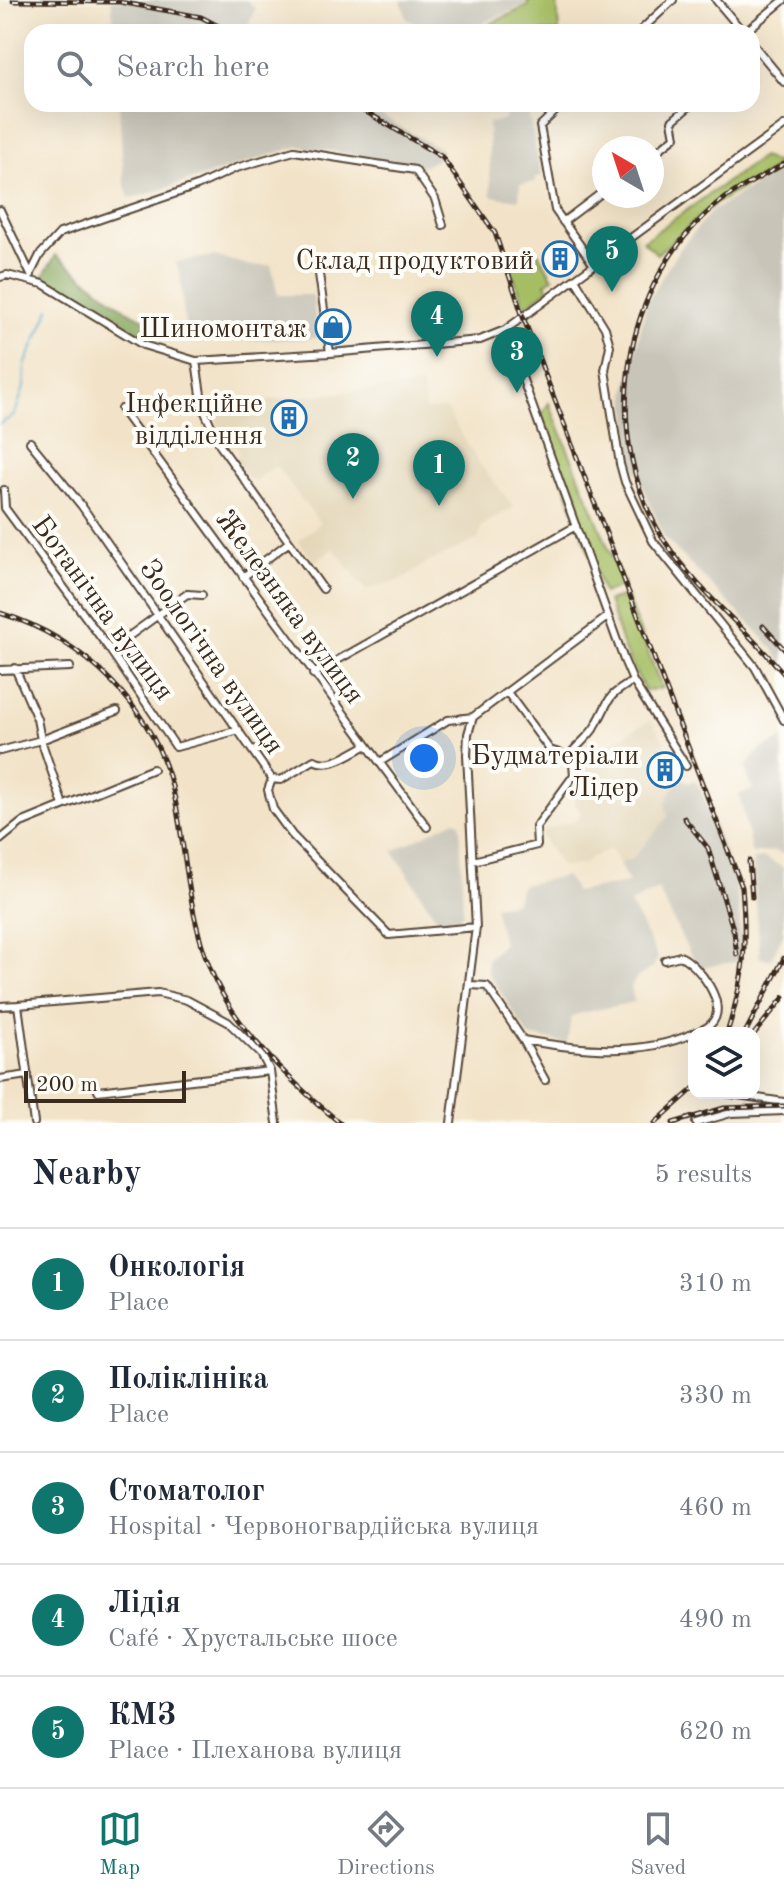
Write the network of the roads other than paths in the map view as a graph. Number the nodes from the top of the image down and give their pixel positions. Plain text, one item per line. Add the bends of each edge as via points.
1 (673, 0) edge
2 (716, 0) edge
3 (784, 0) edge
4 (648, 24) edge
5 (737, 24) edge
6 (754, 24) edge
7 (760, 57) edge
8 (784, 82) edge
9 (555, 112) edge
10 (683, 112) edge
11 (784, 126) edge
12 (664, 146) edge
13 (592, 200) edge
14 (0, 210) edge
15 (563, 222) junction
16 (443, 225) dead end
17 (594, 265) junction
18 (319, 274) dead end
19 (0, 277) edge
20 (31, 277) junction
21 (575, 279) junction
22 (505, 330) junction
23 (330, 353) junction
24 (196, 361) junction
25 (121, 409) dead end
26 (30, 442) dead end
27 (4, 490) dead end
28 (576, 526) junction
29 (288, 543) junction
30 (243, 577) junction
31 (323, 589) dead end
32 (202, 595) dead end
33 (157, 615) junction
34 (606, 618) junction
35 (110, 650) junction
36 (70, 667) dead end
37 (15, 668) junction
38 (0, 670) edge
39 (313, 674) junction
40 (633, 681) junction
41 (507, 692) junction
42 (117, 711) dead end
43 (473, 717) junction
44 (784, 720) edge
45 (239, 730) junction
46 (41, 740) junction
47 (367, 745) junction
48 (0, 751) edge
49 (574, 758) junction
50 (380, 762) junction
51 (686, 766) dead end
52 (153, 769) dead end
53 (272, 779) junction
54 (63, 805) junction
55 (427, 827) dead end
56 (0, 840) edge
57 (473, 861) junction
58 (476, 927) junction
59 (665, 960) dead end
60 (470, 985) junction
61 (18, 1005) junction
62 (0, 1006) edge
63 (708, 1027) edge
64 (688, 1035) edge
65 (523, 1040) junction
66 (270, 1071) junction
67 (28, 1075) junction
68 (0, 1079) edge
69 (545, 1080) dead end
70 (98, 1091) dead end
71 (760, 1098) edge
72 (784, 1102) edge
73 (784, 1111) edge
74 (34, 1123) edge
75 (277, 1123) edge
76 (451, 1123) edge
77 (696, 1123) edge

1 - 4 street
2 - 5 street
3 - 6 street
7 - 8 street
9 - 15 street via 540,126 555,210
10 - 12 street via 672,121 675,137
11 - 17 street
13 - 15 street
14 - 20 street
15 - 17 street
16 - 20 street via 435,199 415,170 294,151 60,233 40,255
17 - 21 street
18 - 23 street
19 - 20 street
20 - 24 street via 143,345
21 - 22 street
21 - 44 street via 605,328 610,346 605,370 620,464 647,530 755,667
22 - 23 street via 480,340
22 - 28 street
23 - 24 street
24 - 29 street via 203,408 221,447
25 - 30 street, Железняка вулиця
26 - 33 street, Зоологічна вулиця
27 - 35 street, Ботанічна вулиця via 5,508
28 - 34 street
28 - 39 street
29 - 30 street
29 - 31 street
30 - 39 street, Железняка вулиця
32 - 33 street via 187,594
33 - 35 street
33 - 45 street, Зоологічна вулиця
34 - 40 street
34 - 41 street
35 - 45 street, Ботанічна вулиця via 176,747
36 - 37 street
37 - 38 street
37 - 46 street
39 - 47 street, Железняка вулиця
40 - 49 street via 605,702 597,725 572,752
40 - 51 street
41 - 43 street
41 - 49 street via 550,750
42 - 46 street
43 - 50 street via 448,720
43 - 57 street via 467,755
45 - 53 street, Зоологічна вулиця
46 - 48 street
46 - 54 street
47 - 50 street, Железняка вулиця
47 - 53 street via 331,763 314,760 281,780
49 - 57 street via 574,775 536,827 537,845
50 - 55 street, Железняка вулиця
52 - 54 street
53 - 58 street, Зоологічна вулиця via 268,790 273,809 292,835 389,935
54 - 56 street via 21,823
57 - 58 street
58 - 60 street
59 - 63 street via 690,960 708,981 715,1018
60 - 65 street via 487,986
60 - 76 street
61 - 62 street
61 - 66 street via 158,993 187,1000 228,1022 261,1054
61 - 67 street
64 - 65 street via 672,1042 595,1049
65 - 69 street
66 - 70 street
66 - 75 street
67 - 68 street
67 - 74 street
71 - 72 street
73 - 77 street via 731,1113

